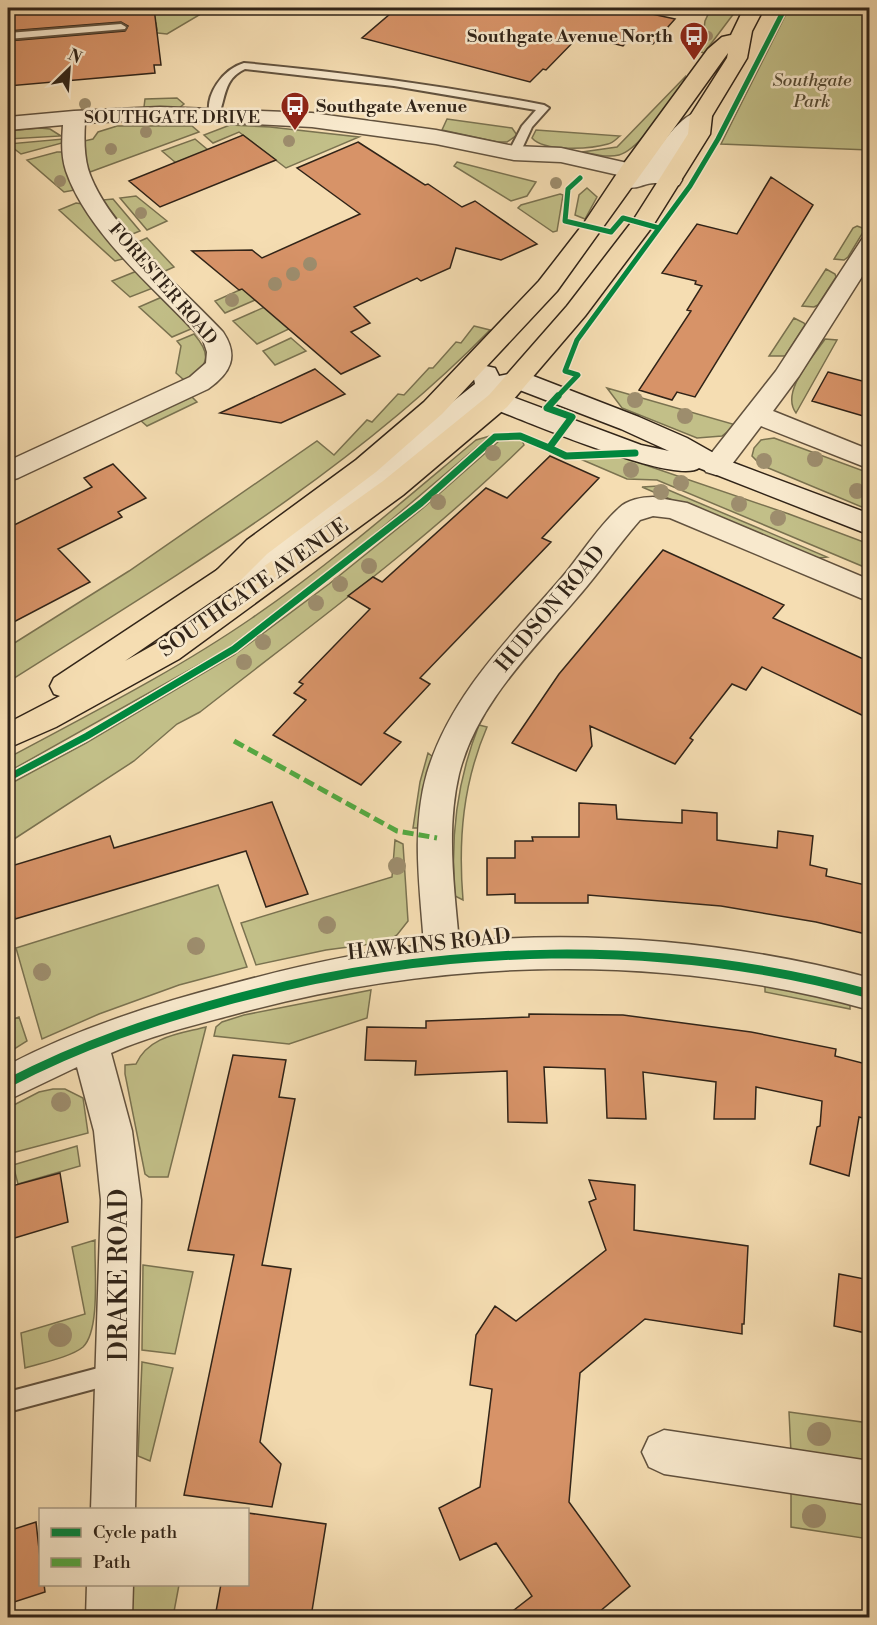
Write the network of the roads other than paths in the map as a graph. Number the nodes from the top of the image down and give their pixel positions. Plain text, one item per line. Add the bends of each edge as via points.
1 (754, 8) edge
2 (121, 27) dead end
3 (742, 31) junction
4 (8, 36) edge
5 (214, 115) junction
6 (74, 117) junction
7 (8, 124) edge
8 (514, 153) junction
9 (642, 179) junction
10 (870, 244) edge
11 (489, 350) junction
12 (519, 380) junction
13 (493, 394) junction
14 (758, 415) junction
15 (870, 460) edge
16 (716, 466) junction
17 (8, 472) edge
18 (870, 525) edge
19 (227, 577) junction
20 (870, 592) edge
21 (8, 724) edge
22 (8, 736) edge
23 (443, 957) junction
24 (870, 994) edge
25 (90, 1045) junction
26 (8, 1083) edge
27 (118, 1374) junction
28 (8, 1402) edge
29 (664, 1452) dead end
30 (870, 1483) edge
31 (112, 1508) edge
32 (110, 1586) edge
33 (109, 1617) edge

1 - 3 main road, SOUTHGATE AVENUE
2 - 4 lane
3 - 9 main road, SOUTHGATE AVENUE via 715,53
3 - 9 main road, SOUTHGATE AVENUE via 736,58 701,116 699,134
5 - 6 street, SOUTHGATE DRIVE
5 - 8 street, SOUTHGATE DRIVE via 370,126
5 - 8 lane via 223,81 244,66 327,73 452,90 544,108 527,126
6 - 7 street, SOUTHGATE DRIVE
6 - 17 street, FORESTER ROAD via 78,171 94,205 214,337 221,356 215,371 199,383
8 - 9 street, SOUTHGATE DRIVE via 550,170
9 - 11 main road, SOUTHGATE AVENUE via 593,227 548,286
9 - 12 main road, SOUTHGATE AVENUE via 644,222
10 - 14 street
11 - 13 street via 484,367
11 - 19 main road, SOUTHGATE AVENUE via 402,437 257,547
12 - 13 main road, SOUTHGATE AVENUE
12 - 16 street via 630,423
13 - 16 street via 635,453
13 - 19 street via 450,415 349,500 269,555
13 - 22 main road, SOUTHGATE AVENUE via 393,488 168,651
14 - 15 street
14 - 16 street
16 - 18 street
19 - 21 main road, SOUTHGATE AVENUE
20 - 23 street, HUDSON ROAD via 677,510 642,506 630,513 507,659 479,695 459,730 437,806 436,867
23 - 24 street, HAWKINS ROAD via 506,952 711,962
23 - 25 street, HAWKINS ROAD via 260,989 172,1014
25 - 26 street, HAWKINS ROAD
25 - 27 street, DRAKE ROAD via 119,1168
27 - 28 lane
27 - 31 street, DRAKE ROAD
29 - 30 street
32 - 33 street

